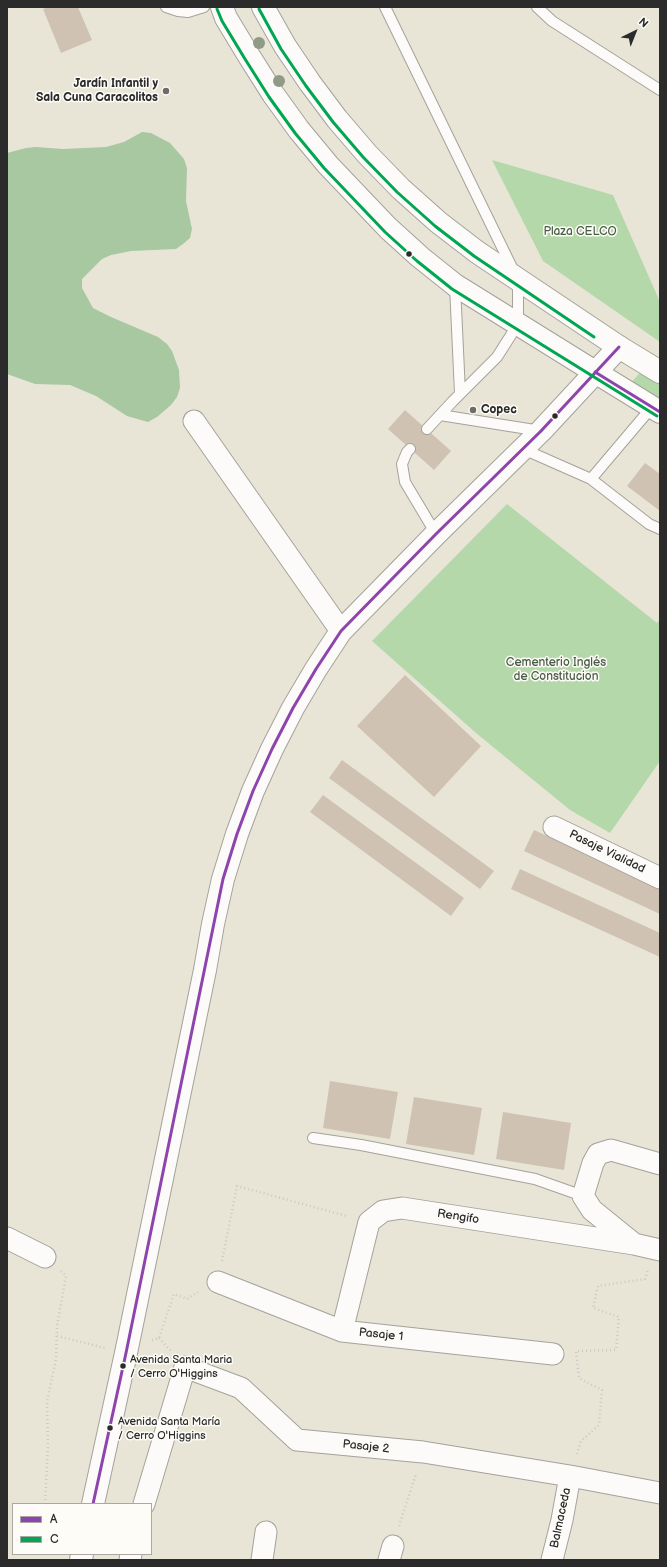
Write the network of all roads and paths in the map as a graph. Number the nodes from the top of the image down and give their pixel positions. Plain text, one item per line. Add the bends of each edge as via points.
1 (166, 7) edge
2 (204, 7) edge
3 (222, 7) edge
4 (264, 7) edge
5 (385, 7) edge
6 (537, 7) edge
7 (660, 90) edge
8 (518, 280) junction
9 (454, 285) junction
10 (518, 324) junction
11 (619, 346) junction
12 (595, 372) junction
13 (660, 372) edge
14 (460, 393) junction
15 (656, 410) edge
16 (440, 415) junction
17 (194, 421) dead end
18 (427, 429) dead end
19 (541, 431) junction
20 (410, 449) dead end
21 (523, 449) junction
22 (591, 479) junction
23 (660, 529) edge
24 (436, 534) junction
25 (341, 631) junction
26 (554, 827) dead end
27 (660, 878) edge
28 (313, 1138) dead end
29 (660, 1164) edge
30 (583, 1196) junction
31 (369, 1222) junction
32 (7, 1238) edge
33 (634, 1244) junction
34 (657, 1249) edge
35 (45, 1256) dead end
36 (66, 1276) dead end
37 (218, 1282) junction
38 (342, 1331) junction
39 (57, 1336) junction
40 (126, 1353) junction
41 (553, 1354) dead end
42 (423, 1452) junction
43 (570, 1476) junction
44 (660, 1493) edge
45 (45, 1503) edge
46 (93, 1503) edge
47 (144, 1503) edge
48 (266, 1532) dead end
49 (391, 1553) edge
50 (262, 1560) edge
51 (552, 1560) edge

1 - 2 lane via 188,12
3 - 9 main road via 226,18 273,94 328,165 388,228
4 - 8 main road via 285,46 310,83 366,154 438,222
5 - 8 lane
6 - 7 lane via 552,21
8 - 10 lane
8 - 11 main road
9 - 10 main road
9 - 14 lane
10 - 12 main road
10 - 14 lane via 497,357
11 - 12 main road
11 - 13 main road
12 - 15 main road
12 - 19 main road
14 - 16 lane
15 - 22 lane
16 - 18 lane
16 - 19 lane
17 - 25 street
19 - 21 main road
20 - 24 lane via 402,464 404,482
21 - 22 lane
21 - 24 main road
22 - 23 lane via 648,524
24 - 25 main road
25 - 40 main road via 312,675 272,749 253,791 223,879
26 - 27 street, Pasaje Vialidad
28 - 30 lane via 535,1179
29 - 30 street via 611,1150 598,1154
30 - 33 street via 592,1210
31 - 33 street, Rengifo via 383,1211 402,1208
31 - 37 path via 237,1186
31 - 38 street
32 - 35 street
33 - 34 street, Rengifo
34 - 43 path via 645,1279 598,1286 593,1308 619,1317 616,1350 576,1351 579,1378 602,1390 599,1425 581,1441
36 - 39 path
37 - 38 street, Pasaje 1
37 - 40 path via 187,1299 174,1294 159,1338 144,1342 140,1352
38 - 41 street, Pasaje 1
39 - 40 path
39 - 45 path via 56,1358 47,1402
40 - 46 main road
42 - 43 street, Pasaje 2
42 - 47 street, Pasaje 2 via 297,1440 241,1388 185,1367
42 - 49 path
43 - 44 street, Pasaje 2
43 - 51 street, Balmaceda
48 - 50 street

